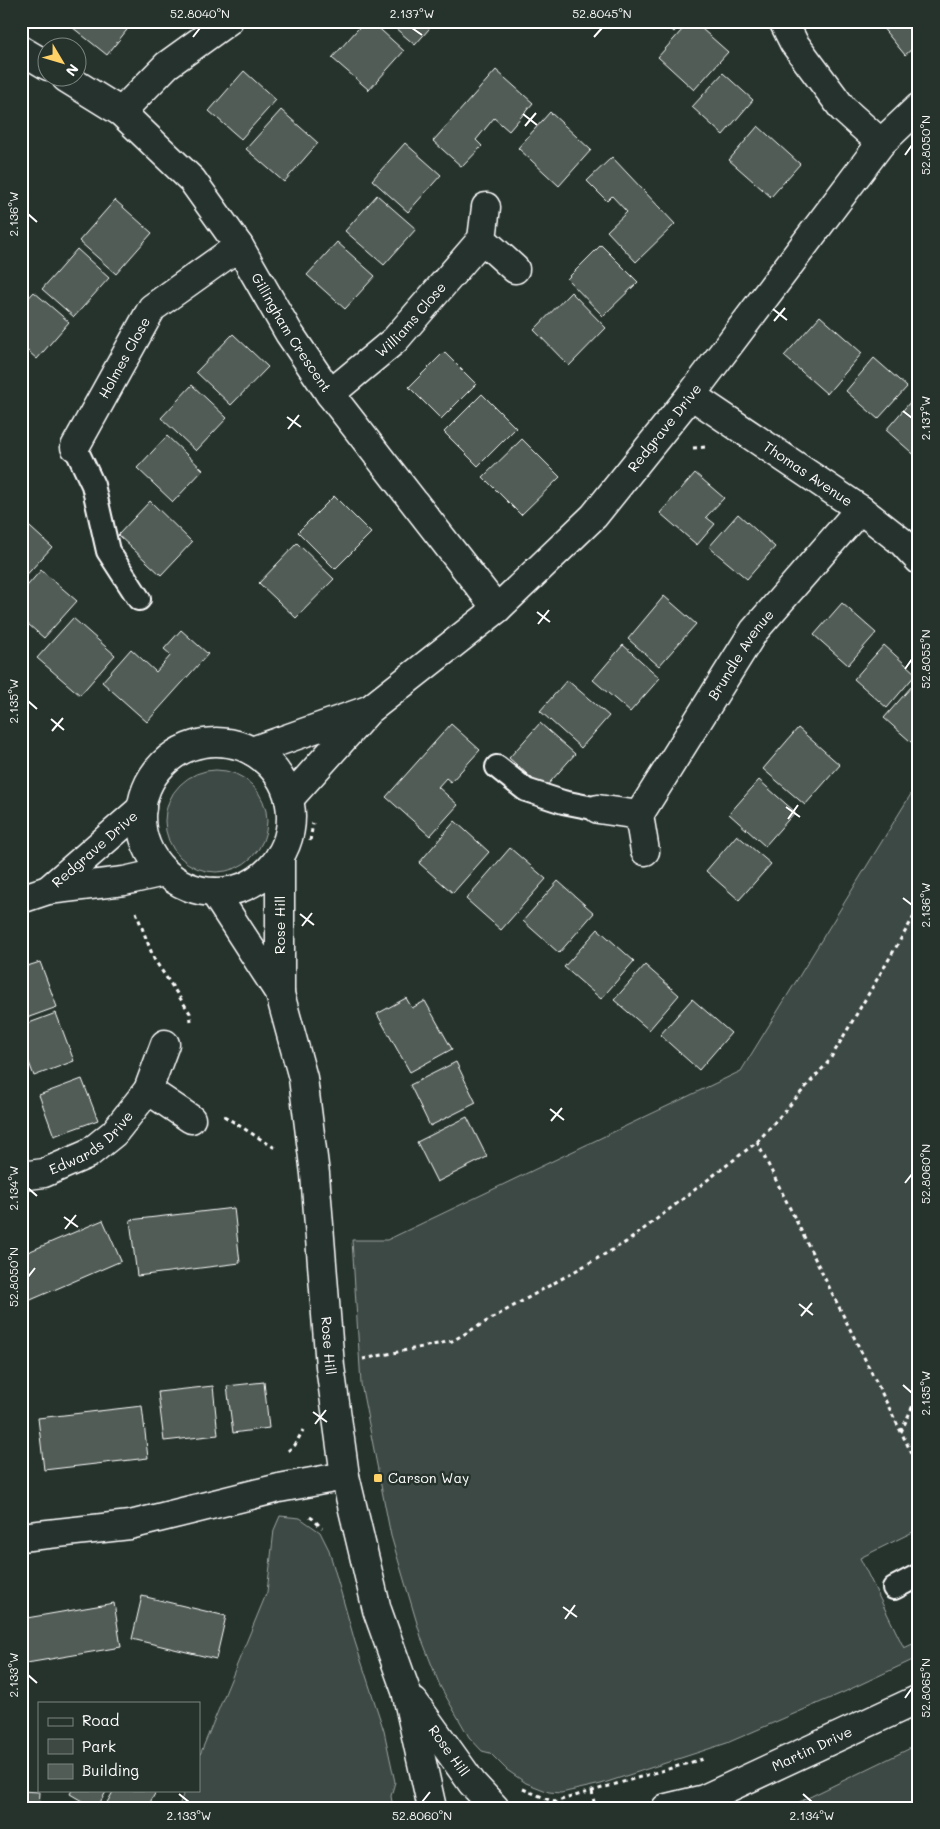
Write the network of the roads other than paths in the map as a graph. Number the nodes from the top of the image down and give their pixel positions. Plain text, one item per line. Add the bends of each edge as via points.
1 (228, 21) edge
2 (783, 21) edge
3 (21, 50) edge
4 (38, 60) edge
5 (82, 88) edge
6 (919, 107) edge
7 (121, 112) junction
8 (880, 143) junction
9 (486, 206) dead end
10 (482, 238) junction
11 (239, 246) junction
12 (515, 268) dead end
13 (330, 394) junction
14 (692, 395) junction
15 (75, 447) joint
16 (860, 509) junction
17 (919, 560) edge
18 (139, 599) dead end
19 (497, 609) junction
20 (369, 710) junction
21 (252, 751) junction
22 (497, 767) dead end
23 (289, 799) junction
24 (142, 808) junction
25 (598, 809) joint
26 (639, 815) junction
27 (646, 851) dead end
28 (280, 856) junction
29 (164, 872) junction
30 (48, 890) junction
31 (214, 892) junction
32 (21, 899) edge
33 (280, 994) junction
34 (164, 1044) dead end
35 (148, 1090) junction
36 (191, 1119) road end
37 (21, 1176) edge
38 (345, 1476) junction
39 (21, 1536) edge
40 (919, 1576) edge
41 (894, 1588) dead end
42 (406, 1691) junction
43 (919, 1699) edge
44 (698, 1803) edge
45 (432, 1808) edge
46 (494, 1808) edge
47 (666, 1808) edge

1 - 7 street via 167,65
2 - 8 street via 794,44 844,109
3 - 4 street
5 - 7 street, Gillingham Crescent
6 - 8 street, Redgrave Drive
7 - 11 street, Gillingham Crescent via 192,180
8 - 14 street, Redgrave Drive
9 - 10 street
10 - 12 street
10 - 13 street, Williams Close via 395,340
11 - 13 street, Gillingham Crescent via 289,333
11 - 15 street, Holmes Close via 152,308
13 - 19 street, Gillingham Crescent
14 - 16 street, Thomas Avenue
14 - 19 street, Redgrave Drive via 594,516
15 - 18 lane via 93,485 108,551
16 - 17 street, Thomas Avenue via 902,542
16 - 26 street, Brundle Avenue via 754,631
19 - 20 street, Redgrave Drive
20 - 21 street, Redgrave Drive
20 - 23 street, Redgrave Drive
21 - 23 street, Redgrave Drive via 268,763 281,780
21 - 24 street, Redgrave Drive via 229,743 204,742 181,750 162,765 148,785
22 - 25 lane via 526,790
23 - 28 street, Redgrave Drive via 291,819 288,838
24 - 29 street, Redgrave Drive via 142,831 150,853
24 - 30 street, Redgrave Drive
25 - 26 street
26 - 27 street
28 - 31 street, Redgrave Drive via 262,876 240,888
28 - 33 street, Rose Hill
29 - 30 street, Redgrave Drive via 124,881
29 - 31 street, Redgrave Drive via 188,886
30 - 32 street, Redgrave Drive
31 - 33 street, Rose Hill
33 - 38 street, Rose Hill via 302,1078 315,1174 330,1366
34 - 35 street, Edwards Drive
35 - 36 street
35 - 37 street, Edwards Drive via 114,1133 88,1154 44,1173
38 - 39 street via 279,1488 130,1525
38 - 42 street, Rose Hill via 377,1610
40 - 41 lane
42 - 45 street, Rose Hill
42 - 46 street, Rose Hill via 472,1783
43 - 44 street, Martin Drive
44 - 47 street, Martin Drive

